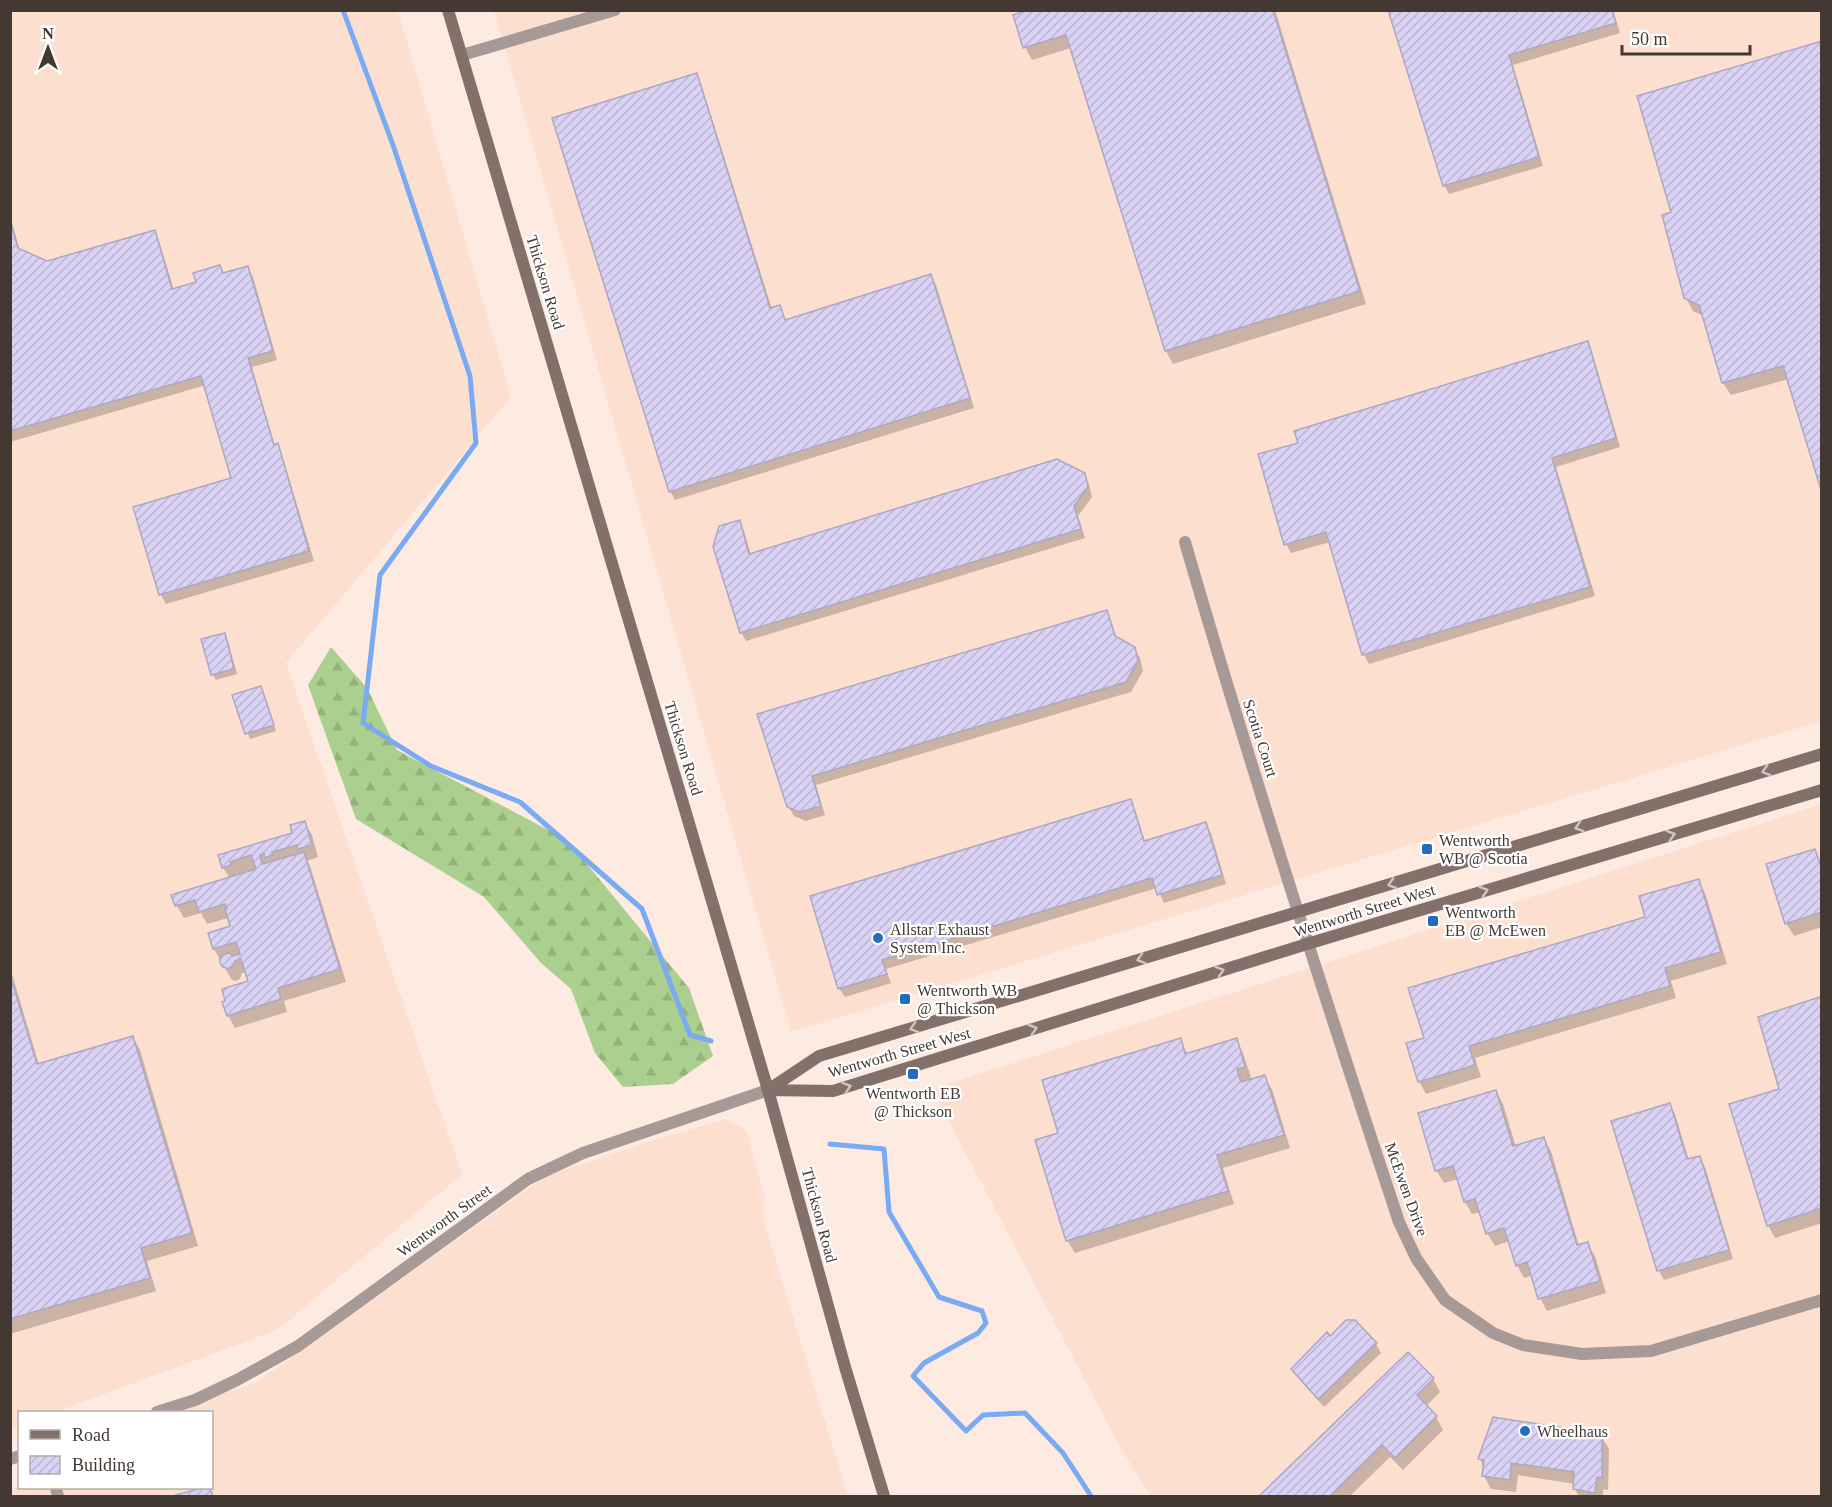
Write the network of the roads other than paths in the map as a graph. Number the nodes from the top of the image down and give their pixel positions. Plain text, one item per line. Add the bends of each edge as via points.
1 (448, 10) edge
2 (615, 10) edge
3 (462, 55) junction
4 (1185, 542) dead end
5 (1821, 754) edge
6 (1821, 790) edge
7 (1297, 912) junction
8 (1307, 944) junction
9 (768, 1090) junction
10 (1821, 1300) edge
11 (163, 1411) edge
12 (884, 1497) edge

1 - 3 main road, Thickson Road
2 - 3 street
3 - 9 main road, Thickson Road
4 - 7 street, Scotia Court
5 -> 7 main road, Wentworth Street West
8 -> 6 main road, Wentworth Street West
7 - 8 street, Scotia Court
7 -> 9 main road, Wentworth Street West via 819,1056
9 -> 8 main road, Wentworth Street West via 833,1092
8 - 10 street, McEwen Drive via 1399,1222 1416,1258 1445,1300 1493,1333 1524,1345 1582,1354 1651,1351
9 - 11 street, Wentworth Street via 583,1152 528,1179 298,1346 237,1380
9 - 12 main road, Thickson Road

